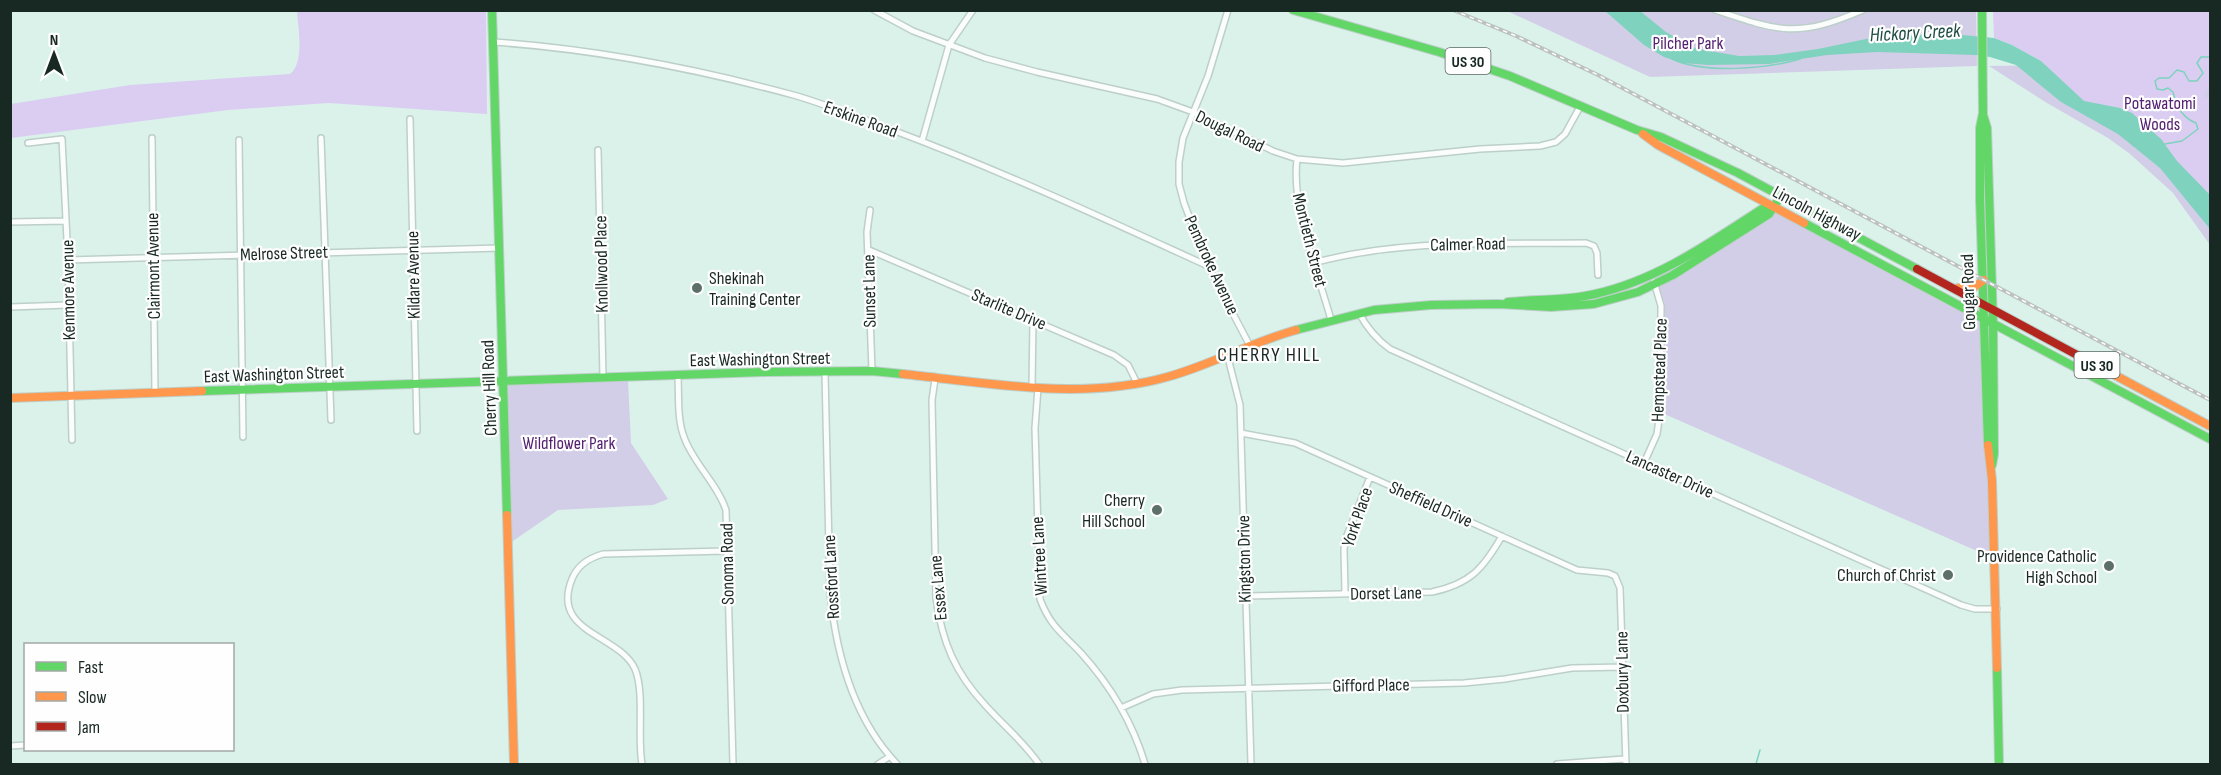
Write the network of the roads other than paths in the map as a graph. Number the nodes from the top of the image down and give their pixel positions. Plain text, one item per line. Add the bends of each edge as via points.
1 (492, 10) edge
2 (874, 10) edge
3 (972, 10) edge
4 (1228, 10) edge
5 (1293, 10) edge
6 (1715, 10) edge
7 (1863, 10) edge
8 (1982, 10) edge
9 (494, 42) junction
10 (950, 45) junction
11 (1581, 105) junction
12 (1193, 112) junction
13 (1983, 113) junction
14 (410, 119) dead end
15 (1637, 130) junction
16 (152, 138) dead end
17 (321, 138) dead end
18 (239, 140) dead end
19 (922, 141) junction
20 (28, 143) dead end
21 (598, 150) dead end
22 (1297, 159) junction
23 (1780, 196) junction
24 (1773, 207) junction
25 (870, 210) dead end
26 (66, 221) junction
27 (10, 222) edge
28 (500, 248) junction
29 (412, 250) junction
30 (869, 250) junction
31 (326, 252) junction
32 (239, 254) junction
33 (153, 257) junction
34 (68, 260) junction
35 (1313, 263) junction
36 (1208, 266) junction
37 (1598, 275) dead end
38 (1651, 276) junction
39 (1984, 280) junction
40 (1655, 285) junction
41 (1952, 287) junction
42 (1498, 304) junction
43 (1984, 304) junction
44 (68, 305) junction
45 (10, 307) edge
46 (1992, 308) junction
47 (1359, 313) junction
48 (1984, 318) junction
49 (1033, 320) junction
50 (1331, 320) junction
51 (1993, 323) junction
52 (1250, 346) junction
53 (1227, 354) junction
54 (872, 371) junction
55 (825, 373) junction
56 (678, 376) junction
57 (603, 377) junction
58 (935, 379) junction
59 (504, 382) junction
60 (1137, 383) junction
61 (415, 385) junction
62 (1035, 387) junction
63 (329, 388) junction
64 (242, 390) junction
65 (155, 393) junction
66 (71, 396) junction
67 (10, 398) edge
68 (330, 420) dead end
69 (2211, 426) edge
70 (417, 431) dead end
71 (1241, 433) junction
72 (243, 437) dead end
73 (2211, 439) edge
74 (72, 440) dead end
75 (1644, 463) junction
76 (1992, 470) junction
77 (1370, 477) junction
78 (1502, 536) junction
79 (726, 551) junction
80 (1619, 580) joint
81 (1345, 593) junction
82 (1246, 596) junction
83 (1997, 609) junction
84 (1623, 667) junction
85 (1247, 688) junction
86 (1121, 708) junction
87 (890, 757) junction
88 (1625, 762) edge
89 (514, 765) edge
90 (642, 765) edge
91 (733, 765) edge
92 (878, 765) edge
93 (897, 765) edge
94 (1039, 765) edge
95 (1145, 765) edge
96 (1251, 765) edge
97 (1557, 765) edge
98 (1999, 765) edge

1 - 9 street, Cherry Hill Road
2 - 10 street, Dougal Road
3 - 10 street
4 - 12 street, Pembroke Avenue
5 - 11 street, Lincoln Highway / US 30 via 1439,51
6 - 7 street via 1785,30 1809,29
8 - 13 street, Gougar Road
9 - 19 street, Erskine Road via 628,58 692,71 798,96
9 - 28 street, Cherry Hill Road
10 - 12 street, Dougal Road via 985,58 1157,99
10 - 19 street
11 - 15 street, Lincoln Highway / US 30
11 - 22 street, Dougal Road via 1565,134 1556,142 1540,146 1343,163
12 - 22 street, Dougal Road via 1272,151
12 - 36 street, Pembroke Avenue via 1183,138 1179,184
13 - 39 street, Gougar Road via 1980,188
13 - 46 street, Gougar Road via 1987,128
14 - 29 street, Kildare Avenue
15 - 23 street, Lincoln Highway / US 30 via 1690,150
15 - 24 street, Lincoln Highway / US 30
16 - 33 street, Clairmont Avenue
17 - 31 street
18 - 32 street
19 - 36 street, Erskine Road
20 - 26 street, Kenmore Avenue via 62,139
21 - 57 street, Knollwood Place
22 - 35 street, Montieth Street via 1297,192
23 - 24 street, East Washington Street
23 - 41 street, Lincoln Highway / US 30
24 - 38 street, East Washington Street via 1765,207
24 - 40 street, East Washington Street via 1769,214
24 - 48 street, Lincoln Highway / US 30
25 - 30 street, Sunset Lane
26 - 27 street
26 - 34 street, Kenmore Avenue
28 - 29 street, Melrose Street
28 - 59 street, Cherry Hill Road
29 - 31 street, Melrose Street
29 - 61 street, Kildare Avenue
30 - 49 street, Starlite Drive
30 - 54 street, Sunset Lane
31 - 32 street, Melrose Street
31 - 63 street
32 - 33 street, Melrose Street
32 - 64 street
33 - 34 street, Melrose Street
33 - 65 street, Clairmont Avenue
34 - 44 street, Kenmore Avenue
35 - 37 street, Calmer Road via 1345,254 1435,244 1586,243 1594,246 1597,253
35 - 50 street, Montieth Street
36 - 52 street, Pembroke Avenue
38 - 40 street, Hempstead Place
38 - 42 street, East Washington Street via 1586,296
39 - 41 street via 1973,288
39 - 43 street, Gougar Road
40 - 42 street, East Washington Street via 1609,301 1580,306
40 - 75 street, Hempstead Place via 1661,306 1660,412 1657,434
41 - 43 street, Lincoln Highway / US 30
42 - 47 street, East Washington Street via 1411,306
43 - 46 street, US 30
43 - 48 street, Gougar Road
44 - 45 street
44 - 66 street, Kenmore Avenue
46 - 51 street, Gougar Road
46 - 69 street, US 30
47 - 50 street, East Washington Street
47 - 75 street, Lancaster Drive via 1378,341 1390,348
48 - 51 street, US 30
48 - 76 street, Gougar Road via 1988,454
49 - 60 street, Starlite Drive via 1114,355 1128,365
49 - 62 street, Wintree Lane
50 - 52 street, East Washington Street
51 - 73 street, US 30
51 - 76 street, Gougar Road
52 - 53 street, East Washington Street
53 - 60 street, East Washington Street
53 - 71 street, Kingston Drive via 1240,405
54 - 55 street, East Washington Street
54 - 58 street, East Washington Street
55 - 56 street, East Washington Street
55 - 87 street, Rossford Lane via 833,622 859,708
56 - 57 street, East Washington Street
56 - 79 street, Sonoma Road via 684,438 726,510
57 - 59 street, East Washington Street
58 - 62 street, East Washington Street
58 - 94 street, Essex Lane via 932,400 939,623 969,687
59 - 61 street, East Washington Street
59 - 89 street, Cherry Hill Road
60 - 62 street, East Washington Street via 1075,389
61 - 63 street, East Washington Street
61 - 70 street, Kildare Avenue
62 - 86 street, Wintree Lane via 1040,599 1047,617 1101,677
63 - 64 street, East Washington Street
63 - 68 street
64 - 65 street, East Washington Street
64 - 72 street
65 - 66 street, East Washington Street
66 - 67 street, East Washington Street
66 - 74 street, Kenmore Avenue
71 - 77 street, Sheffield Drive via 1295,443
71 - 82 street, Kingston Drive
75 - 83 street, Lancaster Drive via 1961,605
76 - 83 street, Gougar Road
77 - 78 street, Sheffield Drive
77 - 81 street, York Place via 1346,538
78 - 80 street, Sheffield Drive via 1577,570 1608,573
78 - 81 street, Dorset Lane via 1477,573 1451,588 1432,592
79 - 90 street via 603,554 585,562 572,578 568,598 576,621 626,657 634,668 639,685
79 - 91 street, Sonoma Road
80 - 84 street, Doxbury Lane
81 - 82 street, Dorset Lane
82 - 85 street, Kingston Drive
83 - 98 street, Gougar Road
84 - 85 street, Gifford Place via 1572,668 1464,683
84 - 88 street, Doxbury Lane
85 - 86 street, Gifford Place via 1168,691
85 - 96 street, Kingston Drive
86 - 95 street, Wintree Lane
87 - 92 street
87 - 93 street, Rossford Lane
88 - 97 street

